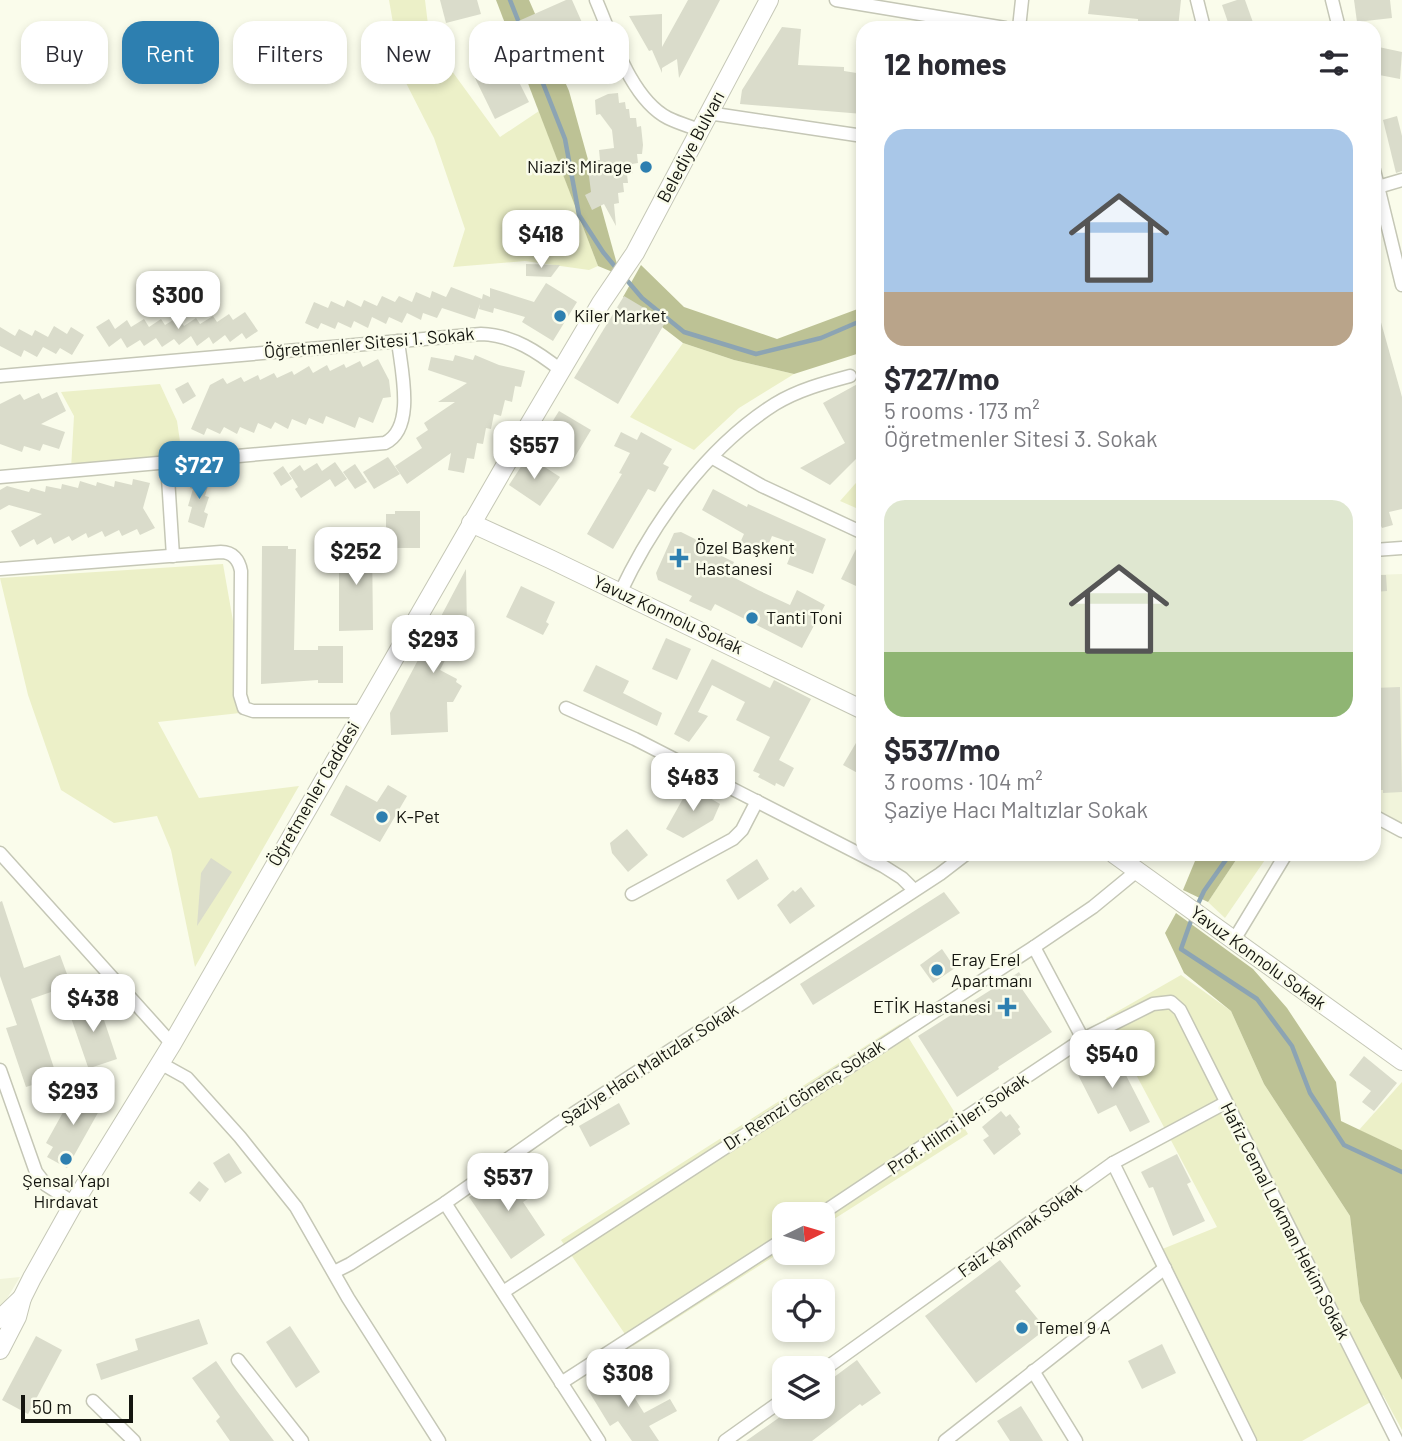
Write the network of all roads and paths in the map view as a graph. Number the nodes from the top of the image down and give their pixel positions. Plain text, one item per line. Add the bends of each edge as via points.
1 (596, 0) edge
2 (769, 0) edge
3 (836, 0) edge
4 (1022, 0) edge
5 (1197, 0) edge
6 (1332, 0) edge
7 (963, 21) edge
8 (1019, 21) edge
9 (1202, 21) edge
10 (1337, 21) edge
11 (708, 113) junction
12 (699, 130) junction
13 (856, 135) edge
14 (1402, 180) edge
15 (1381, 186) edge
16 (1381, 199) edge
17 (1402, 285) edge
18 (609, 292) joint
19 (398, 341) junction
20 (562, 371) junction
21 (0, 376) edge
22 (850, 376) dead end
23 (713, 458) junction
24 (167, 462) junction
25 (0, 477) edge
26 (471, 523) junction
27 (856, 530) edge
28 (1402, 548) edge
29 (1381, 550) edge
30 (173, 556) junction
31 (0, 569) edge
32 (620, 593) junction
33 (856, 707) edge
34 (566, 708) dead end
35 (361, 711) junction
36 (757, 801) junction
37 (1381, 820) edge
38 (1402, 831) edge
39 (856, 852) edge
40 (0, 853) edge
41 (873, 861) edge
42 (957, 861) edge
43 (1124, 861) edge
44 (1282, 861) edge
45 (1138, 870) junction
46 (914, 890) junction
47 (632, 894) dead end
48 (1234, 940) junction
49 (1034, 947) junction
50 (1171, 1002) joint
51 (1083, 1039) junction
52 (172, 1044) junction
53 (1402, 1061) edge
54 (160, 1063) junction
55 (0, 1070) edge
56 (1225, 1102) junction
57 (1113, 1163) junction
58 (74, 1203) junction
59 (444, 1203) junction
60 (835, 1205) edge
61 (772, 1247) edge
62 (1165, 1268) junction
63 (334, 1272) junction
64 (503, 1292) junction
65 (22, 1298) junction
66 (0, 1320) edge
67 (0, 1350) edge
68 (238, 1360) dead end
69 (835, 1362) edge
70 (1032, 1371) junction
71 (561, 1383) junction
72 (93, 1401) dead end
73 (772, 1408) edge
74 (134, 1441) edge
75 (302, 1441) edge
76 (439, 1441) edge
77 (599, 1441) edge
78 (725, 1441) edge
79 (945, 1441) edge
80 (1076, 1441) edge
81 (1250, 1441) edge
82 (1397, 1441) edge

1 - 12 street via 645,98 667,118
2 - 11 main road, Belediye Bulvarı
3 - 7 street
4 - 8 street
5 - 9 street
6 - 10 street
11 - 12 main road, Belediye Bulvarı
11 - 13 street
12 - 18 main road, Belediye Bulvarı via 635,253
14 - 15 street
16 - 17 street
18 - 20 main road, Öğretmenler Caddesi
19 - 20 street, Öğretmenler Sitesi 1. Sokak via 500,336 541,355
19 - 21 street, Öğretmenler Sitesi 1. Sokak
19 - 24 street via 404,411 392,440
20 - 26 main road, Öğretmenler Caddesi
22 - 23 street via 776,404
23 - 27 street
23 - 32 street via 657,526
24 - 25 street
24 - 30 street
26 - 32 main road, Yavuz Konnolu Sokak
26 - 35 main road, Öğretmenler Caddesi
28 - 29 street
30 - 31 street
30 - 35 street via 226,552 239,563 240,695 244,708
32 - 33 main road, Yavuz Konnolu Sokak
34 - 36 street
35 - 52 main road, Öğretmenler Caddesi
36 - 39 street
36 - 47 street via 733,839
37 - 38 street
40 - 52 street
41 - 46 street
42 - 46 street, Şaziye Hacı Maltızlar Sokak
43 - 45 main road, Yavuz Konnolu Sokak
44 - 48 street
45 - 48 main road, Yavuz Konnolu Sokak
45 - 49 street, Dr. Remzi Gönenç Sokak
46 - 59 street, Şaziye Hacı Maltızlar Sokak
48 - 53 main road, Yavuz Konnolu Sokak
49 - 51 street
49 - 64 street, Dr. Remzi Gönenç Sokak
50 - 51 street, Prof. Hilmi İleri Sokak via 1153,1004
50 - 56 street, Hafiz Cemal Lokman Hekim Sokak via 1180,1010
51 - 60 street, Prof. Hilmi İleri Sokak
52 - 54 main road, Öğretmenler Caddesi
54 - 58 main road, Öğretmenler Caddesi
54 - 63 street via 187,1078 240,1137 296,1207
55 - 58 street via 36,1172 46,1185
56 - 57 street, Faiz Kaymak Sokak
56 - 82 street, Hafiz Cemal Lokman Hekim Sokak
57 - 62 street
57 - 69 street, Faiz Kaymak Sokak
58 - 65 main road, Öğretmenler Caddesi
59 - 63 street, Şaziye Hacı Maltızlar Sokak
59 - 64 street
61 - 71 street
62 - 70 street
62 - 81 street
63 - 76 street
64 - 71 street
65 - 66 main road, Öğretmenler Caddesi
65 - 67 main road, Öğretmenler Caddesi
68 - 75 street
70 - 79 street
70 - 80 street
71 - 77 street
72 - 74 street
73 - 78 street

